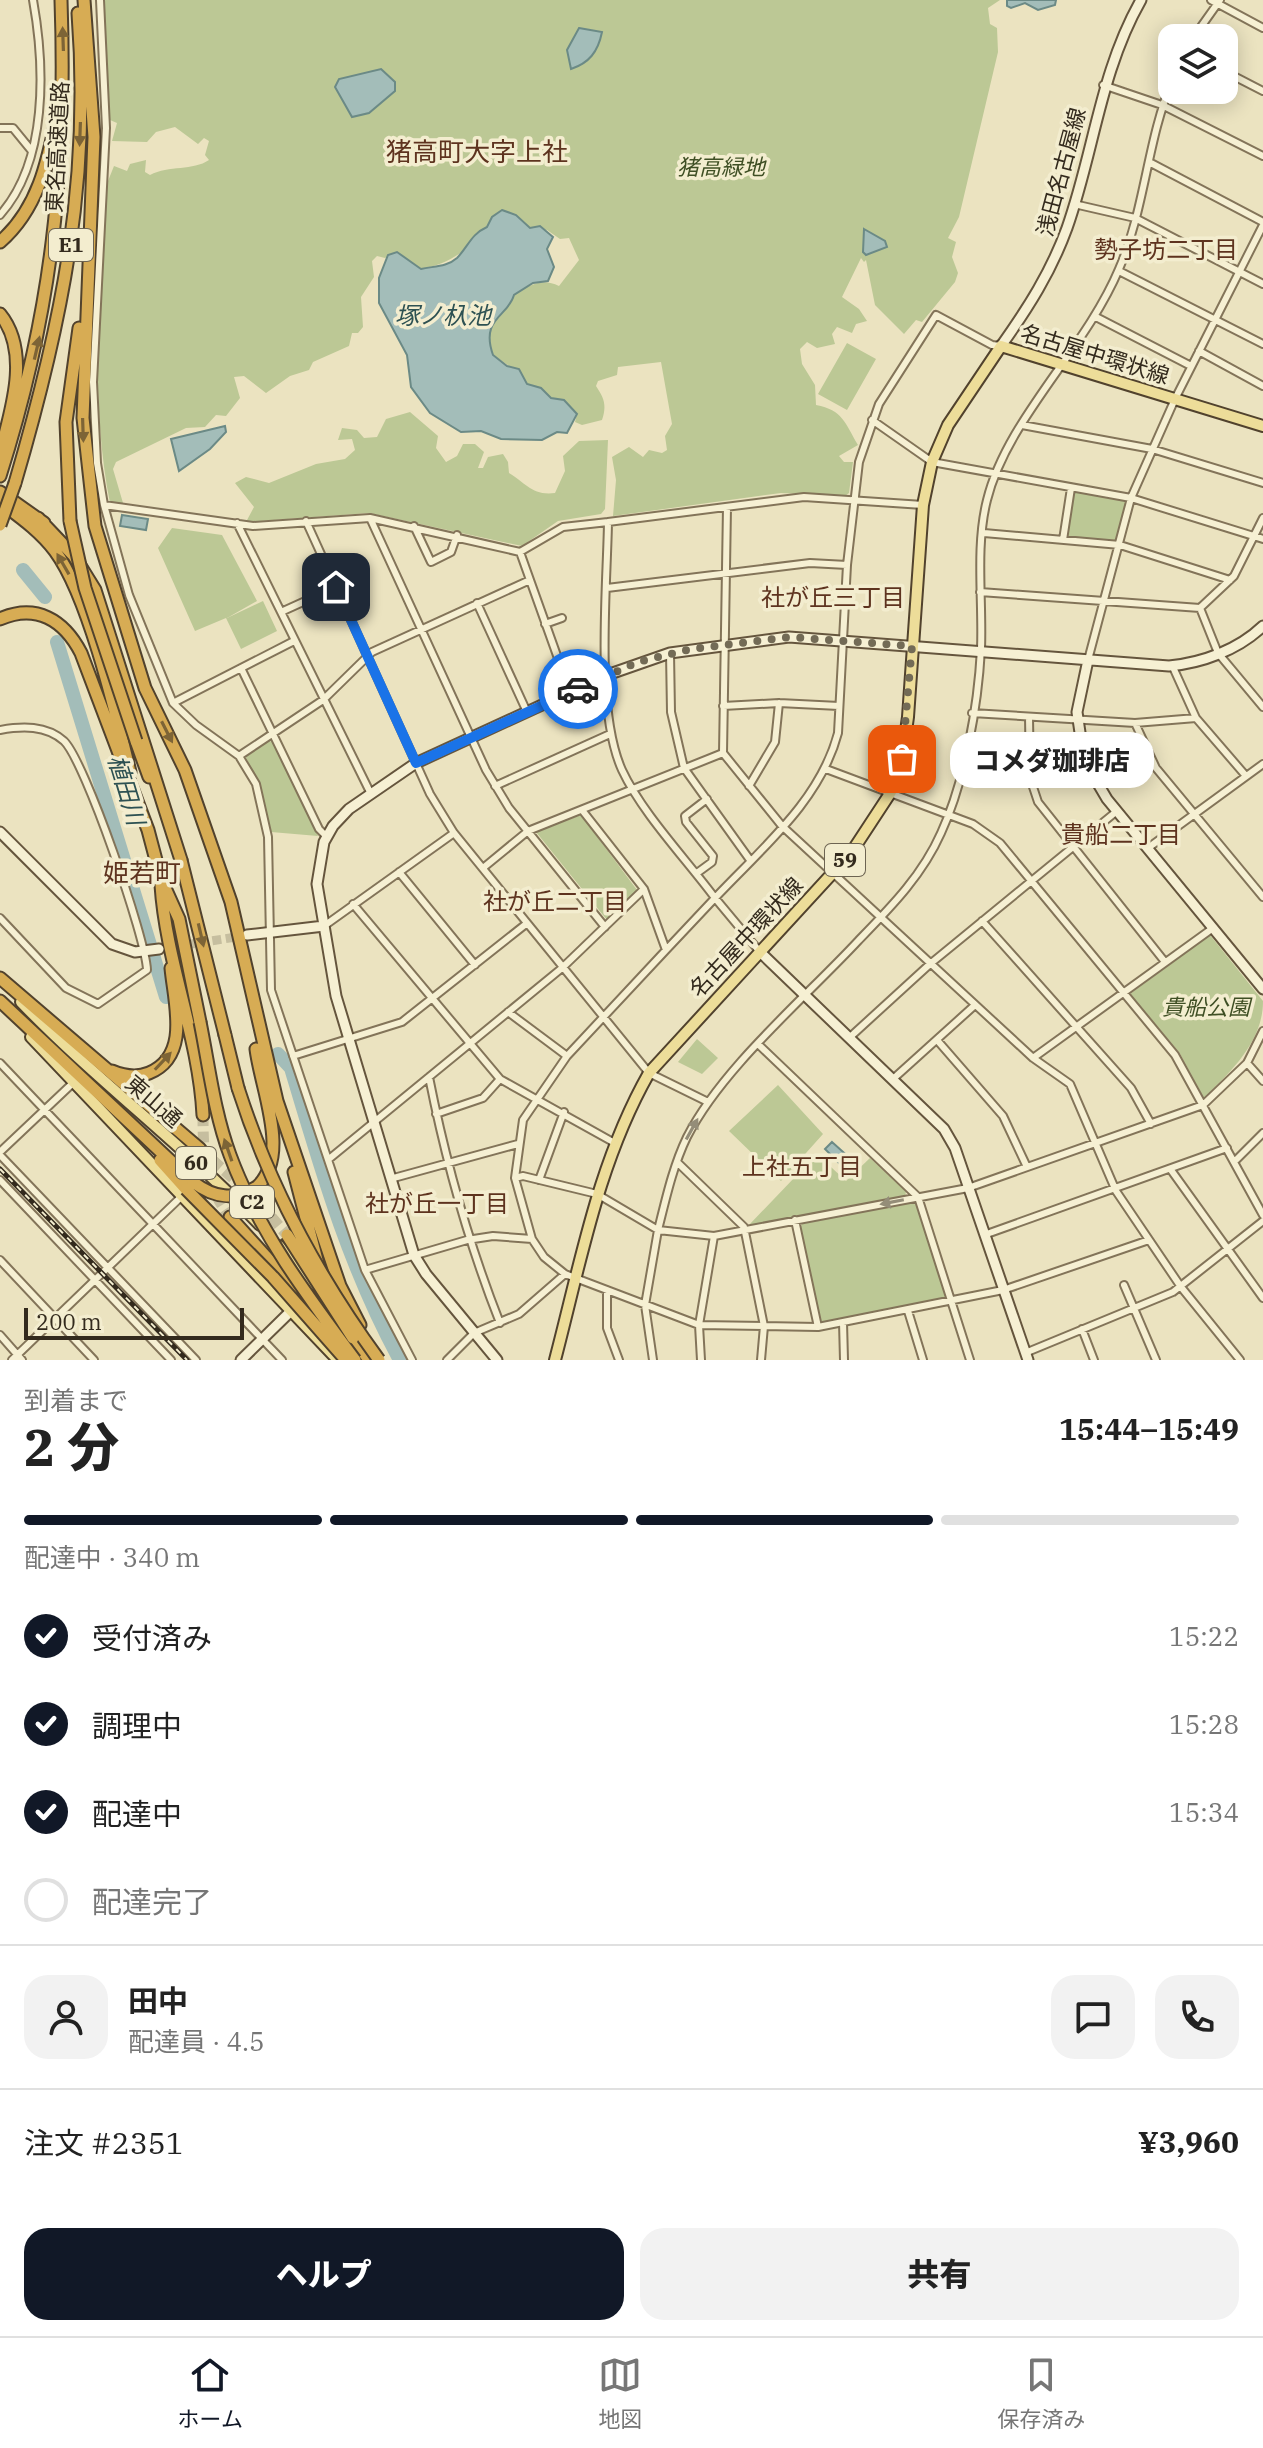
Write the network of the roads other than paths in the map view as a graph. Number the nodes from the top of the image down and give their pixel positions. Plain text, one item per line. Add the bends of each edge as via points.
1 (33, 0) edge
2 (61, 0) edge
3 (77, 0) edge
4 (84, 0) edge
5 (100, 0) edge
6 (1141, 0) edge
7 (1216, 1) edge
8 (1202, 24) edge
9 (1263, 28) edge
10 (1238, 78) edge
11 (64, 79) junction
12 (1103, 85) junction
13 (1263, 91) edge
14 (1162, 105) junction
15 (0, 128) edge
16 (31, 150) junction
17 (1263, 156) edge
18 (1149, 162) junction
19 (1074, 204) junction
20 (0, 215) edge
21 (1135, 218) junction
22 (1263, 224) edge
23 (0, 242) edge
24 (88, 268) junction
25 (1119, 271) junction
26 (1239, 271) junction
27 (1263, 284) edge
28 (0, 314) edge
29 (1096, 317) junction
30 (1215, 319) junction
31 (1263, 344) edge
32 (1001, 346) junction
33 (1199, 351) junction
34 (1064, 366) junction
35 (1191, 366) junction
36 (1263, 386) edge
37 (1175, 399) junction
38 (872, 420) junction
39 (1022, 425) junction
40 (1263, 426) edge
41 (1152, 449) junction
42 (0, 453) edge
43 (932, 462) junction
44 (994, 475) junction
45 (0, 476) edge
46 (1263, 483) edge
47 (1071, 488) junction
48 (0, 492) edge
49 (1131, 498) junction
50 (853, 500) junction
51 (0, 502) edge
52 (104, 505) junction
53 (923, 505) junction
54 (727, 507) junction
55 (38, 518) junction
56 (370, 518) junction
57 (1263, 518) edge
58 (306, 521) junction
59 (608, 522) junction
60 (237, 523) junction
61 (0, 525) edge
62 (414, 526) junction
63 (984, 533) junction
64 (457, 535) junction
65 (1254, 536) junction
66 (1263, 539) edge
67 (1063, 540) junction
68 (1120, 545) junction
69 (520, 552) junction
70 (847, 565) junction
71 (725, 573) junction
72 (530, 580) junction
73 (1230, 580) junction
74 (336, 587) junction
75 (607, 588) junction
76 (980, 592) junction
77 (1106, 600) junction
78 (477, 603) junction
79 (1200, 608) junction
80 (281, 612) junction
81 (562, 618) dead end
82 (0, 619) edge
83 (545, 624) junction
84 (1263, 626) edge
85 (420, 630) junction
86 (294, 641) junction
87 (842, 641) junction
88 (724, 646) junction
89 (912, 646) junction
90 (981, 651) junction
91 (670, 653) junction
92 (1218, 653) junction
93 (366, 656) junction
94 (1088, 660) junction
95 (1172, 665) junction
96 (241, 668) junction
97 (607, 675) junction
98 (145, 688) junction
99 (570, 692) junction
100 (323, 700) junction
101 (173, 703) junction
102 (779, 703) junction
103 (723, 706) junction
104 (839, 706) junction
105 (1263, 707) edge
106 (527, 712) junction
107 (972, 713) junction
108 (1029, 717) junction
109 (1196, 718) junction
110 (1077, 719) junction
111 (1135, 723) junction
112 (0, 730) edge
113 (610, 734) junction
114 (273, 735) junction
115 (470, 738) junction
116 (723, 753) junction
117 (239, 756) junction
118 (416, 763) junction
119 (1263, 764) edge
120 (684, 768) junction
121 (826, 769) junction
122 (1246, 776) junction
123 (495, 786) junction
124 (749, 786) junction
125 (633, 789) junction
126 (891, 792) junction
127 (371, 794) junction
128 (135, 796) junction
129 (707, 799) junction
130 (582, 810) junction
131 (1117, 811) junction
132 (1194, 813) junction
133 (949, 815) junction
134 (782, 826) junction
135 (528, 831) junction
136 (454, 833) junction
137 (2, 836) edge
138 (327, 837) junction
139 (1072, 848) junction
140 (1148, 848) junction
141 (181, 860) junction
142 (750, 860) junction
143 (483, 868) junction
144 (399, 872) junction
145 (697, 873) junction
146 (832, 874) junction
147 (161, 879) junction
148 (1031, 881) junction
149 (644, 889) junction
150 (1263, 897) edge
151 (715, 898) junction
152 (353, 904) junction
153 (0, 918) edge
154 (879, 919) junction
155 (982, 921) junction
156 (526, 924) junction
157 (7, 926) junction
158 (324, 926) junction
159 (605, 927) junction
160 (1213, 928) junction
161 (166, 929) junction
162 (272, 932) junction
163 (0, 933) edge
164 (247, 935) tunnel mouth
165 (159, 949) tunnel mouth
166 (666, 950) junction
167 (146, 951) junction
168 (760, 952) junction
169 (1165, 962) junction
170 (930, 964) junction
171 (475, 965) junction
172 (562, 968) junction
173 (0, 979) edge
174 (1263, 989) edge
175 (1124, 992) junction
176 (251, 996) junction
177 (805, 998) junction
178 (431, 1000) junction
179 (0, 1003) edge
180 (975, 1005) junction
181 (508, 1012) junction
182 (603, 1016) junction
183 (1076, 1027) junction
184 (1263, 1031) edge
185 (849, 1038) junction
186 (937, 1040) junction
187 (350, 1041) junction
188 (468, 1044) junction
189 (759, 1045) junction
190 (293, 1056) junction
191 (567, 1056) junction
192 (1033, 1058) junction
193 (94, 1060) junction
194 (0, 1063) edge
195 (1247, 1063) junction
196 (649, 1073) junction
197 (429, 1077) junction
198 (500, 1079) junction
199 (893, 1079) junction
200 (1263, 1081) edge
201 (74, 1082) junction
202 (539, 1101) junction
203 (708, 1102) junction
204 (1203, 1105) junction
205 (45, 1108) junction
206 (564, 1112) junction
207 (436, 1114) junction
208 (203, 1115) tunnel mouth
209 (374, 1122) junction
210 (1151, 1124) junction
211 (285, 1125) junction
212 (1263, 1133) edge
213 (613, 1142) junction
214 (518, 1144) junction
215 (1097, 1144) junction
216 (1227, 1148) junction
217 (200, 1149) tunnel mouth
218 (0, 1154) edge
219 (329, 1159) junction
220 (677, 1162) junction
221 (1234, 1162) junction
222 (446, 1164) junction
223 (1027, 1167) junction
224 (1171, 1170) junction
225 (515, 1178) junction
226 (390, 1179) junction
227 (0, 1180) edge
228 (539, 1180) junction
229 (187, 1188) junction
230 (968, 1188) junction
231 (1116, 1191) junction
232 (597, 1194) junction
233 (918, 1197) junction
234 (230, 1217) tunnel mouth
235 (1263, 1218) edge
236 (795, 1220) junction
237 (153, 1224) junction
238 (658, 1230) junction
239 (745, 1232) junction
240 (287, 1235) tunnel mouth
241 (984, 1235) junction
242 (714, 1236) junction
243 (532, 1239) junction
244 (467, 1240) junction
245 (1149, 1240) junction
246 (1226, 1251) junction
247 (414, 1255) junction
248 (0, 1260) edge
249 (108, 1267) junction
250 (365, 1270) junction
251 (565, 1274) junction
252 (576, 1279) junction
253 (94, 1281) junction
254 (314, 1284) junction
255 (1124, 1285) dead end
256 (1181, 1287) junction
257 (607, 1290) junction
258 (1003, 1290) junction
259 (1263, 1298) edge
260 (951, 1300) junction
261 (645, 1305) junction
262 (1134, 1310) junction
263 (291, 1311) junction
264 (908, 1311) junction
265 (56, 1318) junction
266 (843, 1322) junction
267 (500, 1323) junction
268 (699, 1325) junction
269 (764, 1326) junction
270 (818, 1327) junction
271 (1082, 1329) junction
272 (474, 1333) junction
273 (0, 1335) edge
274 (262, 1339) junction
275 (1027, 1356) edge
276 (17, 1358) edge
277 (94, 1360) edge
278 (171, 1360) edge
279 (196, 1360) edge
280 (241, 1360) edge
281 (282, 1360) edge
282 (342, 1360) edge
283 (355, 1360) edge
284 (369, 1360) edge
285 (379, 1360) edge
286 (412, 1360) edge
287 (447, 1360) edge
288 (497, 1360) edge
289 (555, 1360) edge
290 (619, 1360) edge
291 (653, 1360) edge
292 (701, 1360) edge
293 (761, 1360) edge
294 (844, 1360) edge
295 (923, 1360) edge
296 (970, 1360) edge
297 (1094, 1360) edge
298 (1156, 1360) edge
299 (1240, 1360) edge

1 - 16 street via 40,74
11 -> 2 highway, 東名高速道路 / E1
3 -> 61 highway, 東名高速道路 / E1, bridge via 81,93 74,219 55,339
4 - 24 highway via 94,137
5 - 52 street via 106,128 93,382
6 - 12 street, 浅田名古屋線
7 - 8 street
7 - 9 street
10 - 13 street
11 - 23 highway via 37,191 25,215
45 -> 11 highway, 東名高速道路 / E1 via 31,370 52,262
12 - 14 street
12 - 19 street, 浅田名古屋線
14 - 17 street
14 - 18 street
15 - 16 street via 13,128
16 - 20 street via 20,184
18 - 21 street
18 - 22 street
19 - 21 street
19 - 32 street, 浅田名古屋線 via 1053,263
21 - 25 street
21 - 26 street
22 - 26 street
24 -> 98 highway via 83,399 87,480 105,565
24 - 141 highway, bridge via 66,422 70,521 85,588
25 - 29 street
25 - 30 street
26 - 27 street
26 - 30 street
28 - 42 highway via 12,334 16,366
29 - 34 street
29 - 35 street
30 - 31 street
30 - 33 street
32 - 34 main road, 名古屋中環状線
32 - 38 street via 936,315 893,377
32 - 43 main road, 名古屋中環状線 / 59 via 948,425
33 - 35 street
33 - 36 street
34 - 37 main road, 名古屋中環状線
34 - 39 street
35 - 37 street
37 - 40 main road, 名古屋中環状線
37 - 41 street
38 - 43 street
38 - 50 street
39 - 41 street
39 - 44 street
41 - 46 street
41 - 49 street
43 - 44 street
43 - 53 main road, 名古屋中環状線 / 59
44 - 47 street
44 - 63 street
47 - 49 street
47 - 67 street
48 - 55 highway
49 - 65 street
49 - 68 street
50 - 53 street
50 - 54 street via 804,497
50 - 70 street
128 -> 51 highway via 117,717 70,577 47,541
52 - 60 street
52 - 101 street via 129,595
53 - 89 main road, 名古屋中環状線 / 59
54 - 59 street
54 - 71 street
55 - 98 highway via 93,572
55 - 141 highway via 74,556 95,590
56 - 58 street
56 - 62 street
56 - 85 street
57 - 65 street
58 - 60 street
58 - 74 street
59 - 69 street via 563,527
59 - 75 street
60 - 80 street
62 - 64 street
62 - 64 street via 431,562 451,552
63 - 67 street
63 - 76 street
64 - 69 street
65 - 66 street
65 - 73 street
67 - 68 street
68 - 73 street
68 - 77 street
69 - 72 street
70 - 71 street via 810,563
70 - 87 street
71 - 75 street
71 - 88 street
72 - 78 street
72 - 83 street
73 - 79 street
74 - 80 street
74 - 93 street
75 - 97 street
76 - 77 street
76 - 90 street
77 - 79 street
77 - 94 street
78 - 85 street
78 - 106 street
79 - 92 street
80 - 86 street
81 - 83 street
82 - 128 highway via 22,612 41,614 70,635
83 - 99 street
84 - 92 street
85 - 93 street
85 - 115 street
86 - 96 street
86 - 100 street
87 - 88 street via 789,637
87 - 89 street
87 - 104 street
88 - 91 street
88 - 103 street
89 - 90 street
89 - 126 main road, 名古屋中環状線 / 59 via 902,759
90 - 94 street
90 - 107 street
91 - 97 street
91 - 120 street via 671,712
92 - 95 street via 1197,663
92 - 105 street
93 - 100 street
93 - 118 street
94 - 95 street
94 - 110 street
95 - 109 street
96 - 101 street
96 - 114 street
97 - 99 street
97 - 113 street
98 -> 176 highway via 185,770 231,902
99 - 106 street
100 - 114 street
100 - 127 street
101 - 117 street
102 - 103 street
102 - 104 street
102 - 124 street via 775,742
103 - 116 street
104 - 121 street via 838,733
106 - 115 street
107 - 108 street
107 - 133 street
108 - 110 street
108 - 139 street via 1030,778 1038,802
109 - 111 street
109 - 122 street
110 - 111 street
110 - 131 street via 1084,760
111 - 132 street via 1156,768
112 - 167 street via 38,728 65,742 107,834
113 - 123 street
113 - 125 street
114 - 117 street
114 - 138 street
115 - 118 street
115 - 123 street
116 - 120 street
116 - 124 street
117 - 162 street via 256,784 267,825
118 - 127 street
118 - 136 street
119 - 122 street
120 - 125 street
120 - 129 street
121 - 126 street
121 - 134 street
122 - 132 street
123 - 135 street
124 - 134 street
125 - 130 street
125 - 145 street
126 - 133 street
126 - 146 main road, 名古屋中環状線 / 59 via 871,828
127 - 138 street via 341,816
128 - 147 highway
129 - 142 street
129 - 145 street via 685,816 713,856
130 - 135 street
130 - 149 street
131 - 139 street
131 - 140 street
132 - 140 street
132 - 150 street
133 - 148 street via 985,830
133 - 154 street via 922,867
134 - 142 street
134 - 146 street
135 - 143 street
135 - 159 street
136 - 143 street
136 - 144 street
137 - 167 street via 104,938 128,951
138 - 158 street via 317,869
139 - 148 street
139 - 169 street
140 - 160 street
141 -> 285 highway, C2, bridge via 238,1088 265,1161 299,1230
142 - 151 street
143 - 156 street
144 - 152 street
144 - 171 street
145 - 151 street
146 - 154 street
146 - 168 main road, 名古屋中環状線 / 59
147 - 161 highway
283 -> 147 highway, C2, bridge via 287,1261 236,1171 222,1131 179,919
148 - 155 street
148 - 175 street
149 - 159 street
149 - 166 street
151 - 166 street
151 - 168 street
152 - 158 street
152 - 178 street
153 - 157 street
154 - 170 street
154 - 177 street
155 - 170 street
155 - 183 street
156 - 171 street
156 - 172 street
157 - 163 street
157 - 167 street via 66,988 98,1004 147,970
158 - 162 street
158 - 187 street
159 - 172 street
160 - 169 street
160 - 174 street
193 -> 161 highway via 116,1073 137,1076 155,1070 172,1051 177,1021
161 - 208 highway via 198,1063
162 - 164 street
162 - 190 street via 271,990
165 - 167 street
166 - 182 street
168 - 177 street
168 - 196 main road, 名古屋中環状線 / 59
169 - 175 street
170 - 180 street
170 - 185 street
171 - 178 street
172 - 181 street
172 - 182 street
173 - 193 highway
173 - 254 main road, 東山通 / 60 via 91,1072 226,1189
175 - 183 street
175 - 204 street via 1175,1055
176 - 211 highway
176 - 229 highway, bridge via 274,1150 272,1168 257,1187 242,1195 226,1197
177 - 185 street
177 - 189 street
178 - 187 street via 402,1022
178 - 188 street
179 - 201 main road, 東山通 / 60
179 - 229 highway via 114,1109
180 - 186 street
180 - 192 street
181 - 188 street
181 - 191 street
182 - 191 street
182 - 196 street
183 - 192 street
183 - 210 street via 1131,1088
184 - 195 street
185 - 199 street
186 - 199 street
186 - 223 street via 1003,1116
187 - 190 street
187 - 209 street
188 - 197 street
188 - 198 street
189 - 203 street
189 - 233 street
190 - 219 street
191 - 202 street
192 - 215 street via 1070,1084
193 - 217 highway
194 - 205 street
195 - 200 street
195 - 204 street
196 - 203 street
196 - 213 main road, 名古屋中環状線 / 59
197 - 207 street
197 - 209 street
198 - 202 street
198 - 207 street via 483,1098
199 - 230 street via 944,1129
201 - 205 street
201 - 229 main road, 東山通 / 60
202 - 206 street
202 - 214 street via 523,1120
220 -> 203 street
204 - 210 street
204 - 216 street
205 - 218 street
205 - 237 street
206 - 213 street
206 - 228 street
207 - 222 street
209 - 219 street
209 - 226 street
210 - 215 street
211 - 254 highway via 318,1257
211 - 285 highway via 340,1286
212 - 221 street
213 - 232 main road, 名古屋中環状線 / 59
214 - 222 street
214 - 225 street
215 - 223 street
215 - 231 street
216 - 221 street
216 - 224 street
218 - 249 street
219 - 250 street
220 - 238 street
220 - 239 street
221 - 235 street
222 - 226 street
222 - 244 street
223 - 230 street
224 - 231 street
224 - 246 street
225 - 228 street
225 - 243 street
226 - 247 street
227 - 253 street
228 - 232 street
229 - 237 street
229 - 263 main road, 東山通 / 60
229 - 282 highway, bridge via 280,1285
230 - 233 street
230 - 241 street
231 - 241 street
231 - 245 street
232 - 238 street
232 - 252 main road, 名古屋中環状線 / 59
233 -> 236 street
233 - 260 street
234 - 282 highway via 288,1281
235 - 246 street
236 - 239 street
236 - 270 street
237 - 249 street
237 - 274 street
238 - 242 street
238 - 261 street
239 - 242 street
239 - 269 street
240 - 284 highway, bridge
241 - 258 street
242 - 268 street
243 - 244 street
243 - 251 street
244 - 247 street
244 - 267 street
245 - 256 street
245 - 258 street
246 - 256 street
246 - 259 street
247 - 250 street
247 - 272 street
248 - 265 street
249 - 253 street
249 - 279 street
250 - 286 street
251 - 252 street
251 - 267 street via 519,1314
252 - 257 street
252 - 289 main road, 名古屋中環状線 / 59
253 - 265 street
253 - 278 street
254 - 285 main road, 東山通 / 60
255 - 262 street
256 - 262 street
256 - 299 street
257 - 261 street
257 - 290 street via 607,1328
258 - 260 street
258 - 275 street
260 - 264 street
260 - 296 street
261 - 268 street
261 - 291 street
262 - 271 street
262 - 298 street
263 - 274 street
263 - 282 main road, 東山通 / 60
264 - 266 street
264 - 295 street
265 - 276 street
265 - 277 street
266 - 270 street
266 - 294 street
267 - 272 street
268 - 269 street
268 - 292 street
269 - 270 street
269 - 293 street
271 - 275 street
271 - 297 street
272 - 287 street
272 - 288 street
273 - 276 street
274 - 280 street
274 - 281 street

